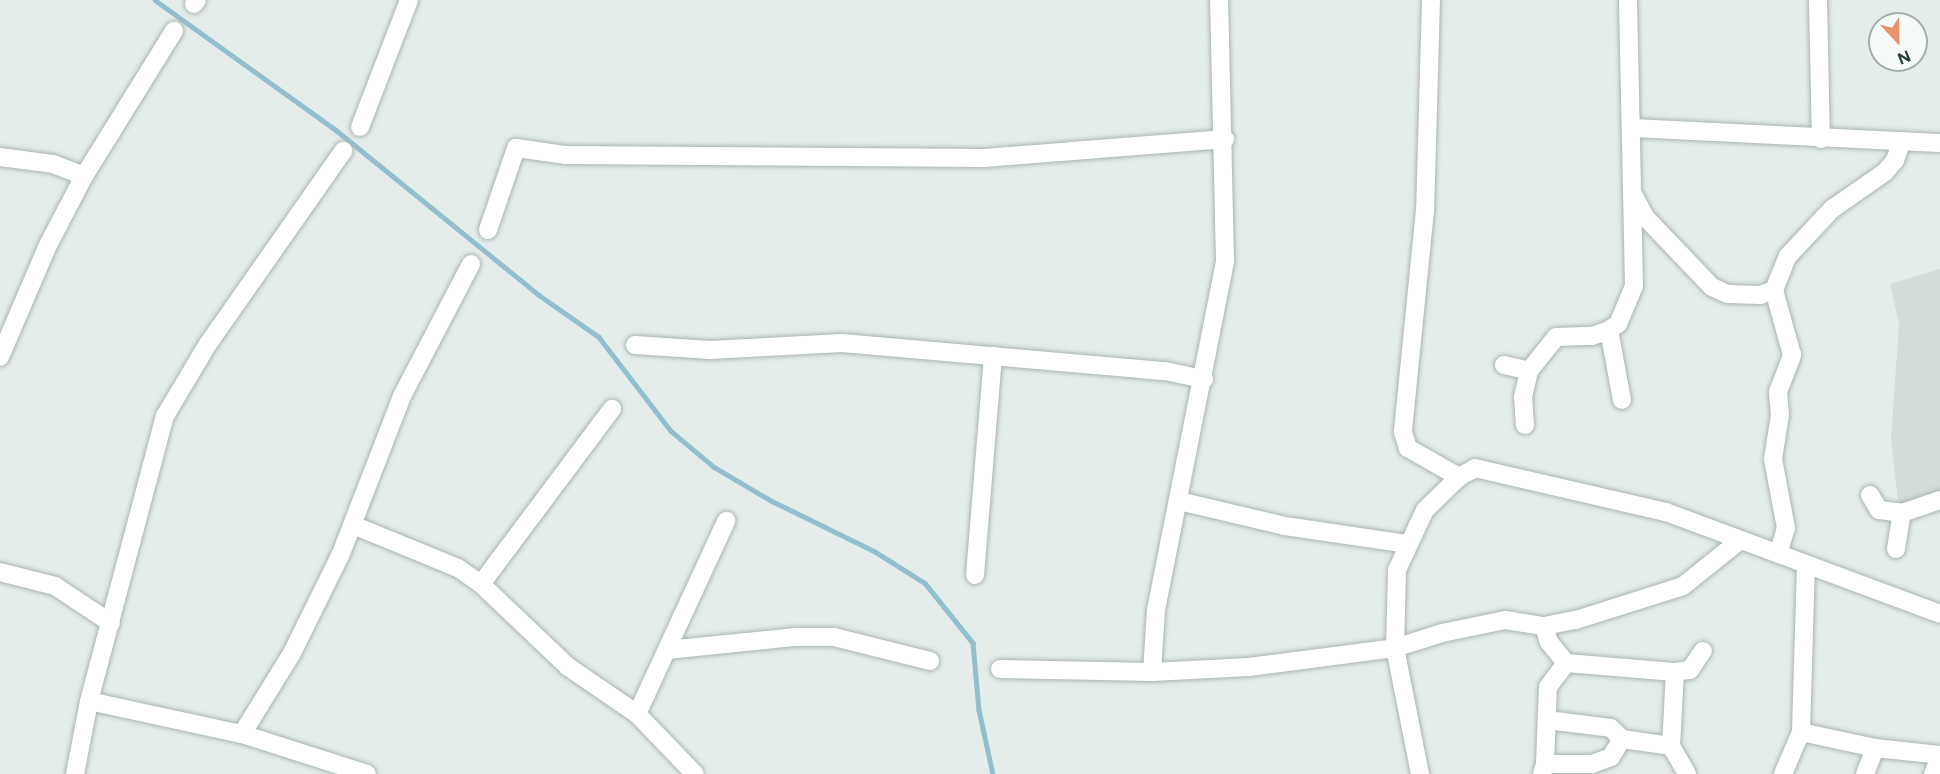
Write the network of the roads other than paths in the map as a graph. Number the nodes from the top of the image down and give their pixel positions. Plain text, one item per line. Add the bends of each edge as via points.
1 (410, 0) edge
2 (1219, 0) edge
3 (1431, 0) edge
4 (1628, 0) edge
5 (1818, 0) edge
6 (174, 31) dead end
7 (360, 126) dead end
8 (1632, 128) junction
9 (1225, 139) junction
10 (1821, 139) junction
11 (1902, 141) junction
12 (1940, 143) edge
13 (343, 151) dead end
14 (0, 157) edge
15 (84, 177) junction
16 (1631, 189) junction
17 (488, 231) dead end
18 (471, 264) dead end
19 (1774, 290) junction
20 (1609, 330) junction
21 (636, 345) dead end
22 (993, 356) junction
23 (0, 357) edge
24 (1504, 365) dead end
25 (1529, 371) junction
26 (1204, 379) junction
27 (1622, 400) dead end
28 (612, 409) dead end
29 (1525, 425) dead end
30 (1459, 477) junction
31 (1870, 495) dead end
32 (1940, 500) edge
33 (1179, 501) junction
34 (1902, 513) junction
35 (726, 521) dead end
36 (353, 525) junction
37 (1739, 541) junction
38 (1407, 544) junction
39 (1896, 549) dead end
40 (1778, 554) junction
41 (1806, 566) junction
42 (0, 572) edge
43 (975, 575) dead end
44 (481, 584) junction
45 (1940, 614) edge
46 (111, 623) junction
47 (1544, 626) junction
48 (1395, 648) junction
49 (667, 650) junction
50 (1703, 651) dead end
51 (930, 661) dead end
52 (1566, 663) junction
53 (1000, 669) dead end
54 (1152, 672) junction
55 (1675, 672) junction
56 (89, 701) junction
57 (638, 714) junction
58 (1547, 720) junction
59 (1801, 732) junction
60 (242, 734) junction
61 (1622, 739) junction
62 (1671, 747) junction
63 (1875, 748) junction
64 (1940, 756) edge
65 (1543, 769) edge
66 (75, 774) edge
67 (367, 774) edge
68 (695, 774) edge
69 (1420, 774) edge
70 (1687, 774) edge
71 (1783, 774) edge
72 (1865, 774) edge
73 (1933, 774) edge

1 - 7 street
2 - 9 street
3 - 30 street via 1425,210 1403,432 1408,448
4 - 8 street
5 - 10 street
6 - 15 street
8 - 10 street
8 - 16 street
9 - 17 street via 984,158 565,155 516,148
9 - 26 street via 1225,261
10 - 11 street
11 - 12 street
11 - 19 street via 1885,172 1832,209 1788,256
13 - 46 street via 208,344 165,416
14 - 15 street via 53,164
15 - 23 street via 48,245
16 - 19 street via 1646,218 1712,286 1728,294 1760,295
16 - 20 street via 1634,286 1618,324
18 - 36 street via 402,396
19 - 40 street via 1792,355 1778,392 1780,415 1773,459 1786,528
20 - 25 street via 1592,336 1556,337
20 - 27 street
21 - 22 street via 710,350 842,342
22 - 26 street via 1165,371
22 - 43 street
24 - 25 street
25 - 29 street via 1522,397
26 - 33 street
28 - 44 street
30 - 37 street via 1475,468 1666,512
30 - 38 street via 1425,510
31 - 34 street via 1879,510
32 - 34 street
33 - 38 street via 1285,526
33 - 54 street via 1156,610
34 - 39 street
35 - 49 street
36 - 44 street via 458,568
36 - 60 street via 292,653
37 - 40 street
37 - 47 street via 1683,586 1576,620
38 - 48 street via 1397,570
40 - 41 street
41 - 45 street
41 - 59 street
42 - 46 street via 55,586
44 - 57 street via 567,666
46 - 56 street
47 - 48 street via 1505,620
47 - 52 street via 1549,642
48 - 54 street via 1249,667
48 - 69 street
49 - 51 street via 834,637
49 - 57 street
50 - 55 street via 1690,670
52 - 55 street
52 - 58 street via 1548,687
53 - 54 street
55 - 62 street
56 - 60 street
56 - 66 street
57 - 68 street
58 - 61 street via 1611,728
58 - 65 street
59 - 63 street
59 - 71 street
60 - 67 street
61 - 62 street
61 - 65 street via 1611,757 1592,764
62 - 70 street
63 - 64 street
63 - 72 street
64 - 73 street

